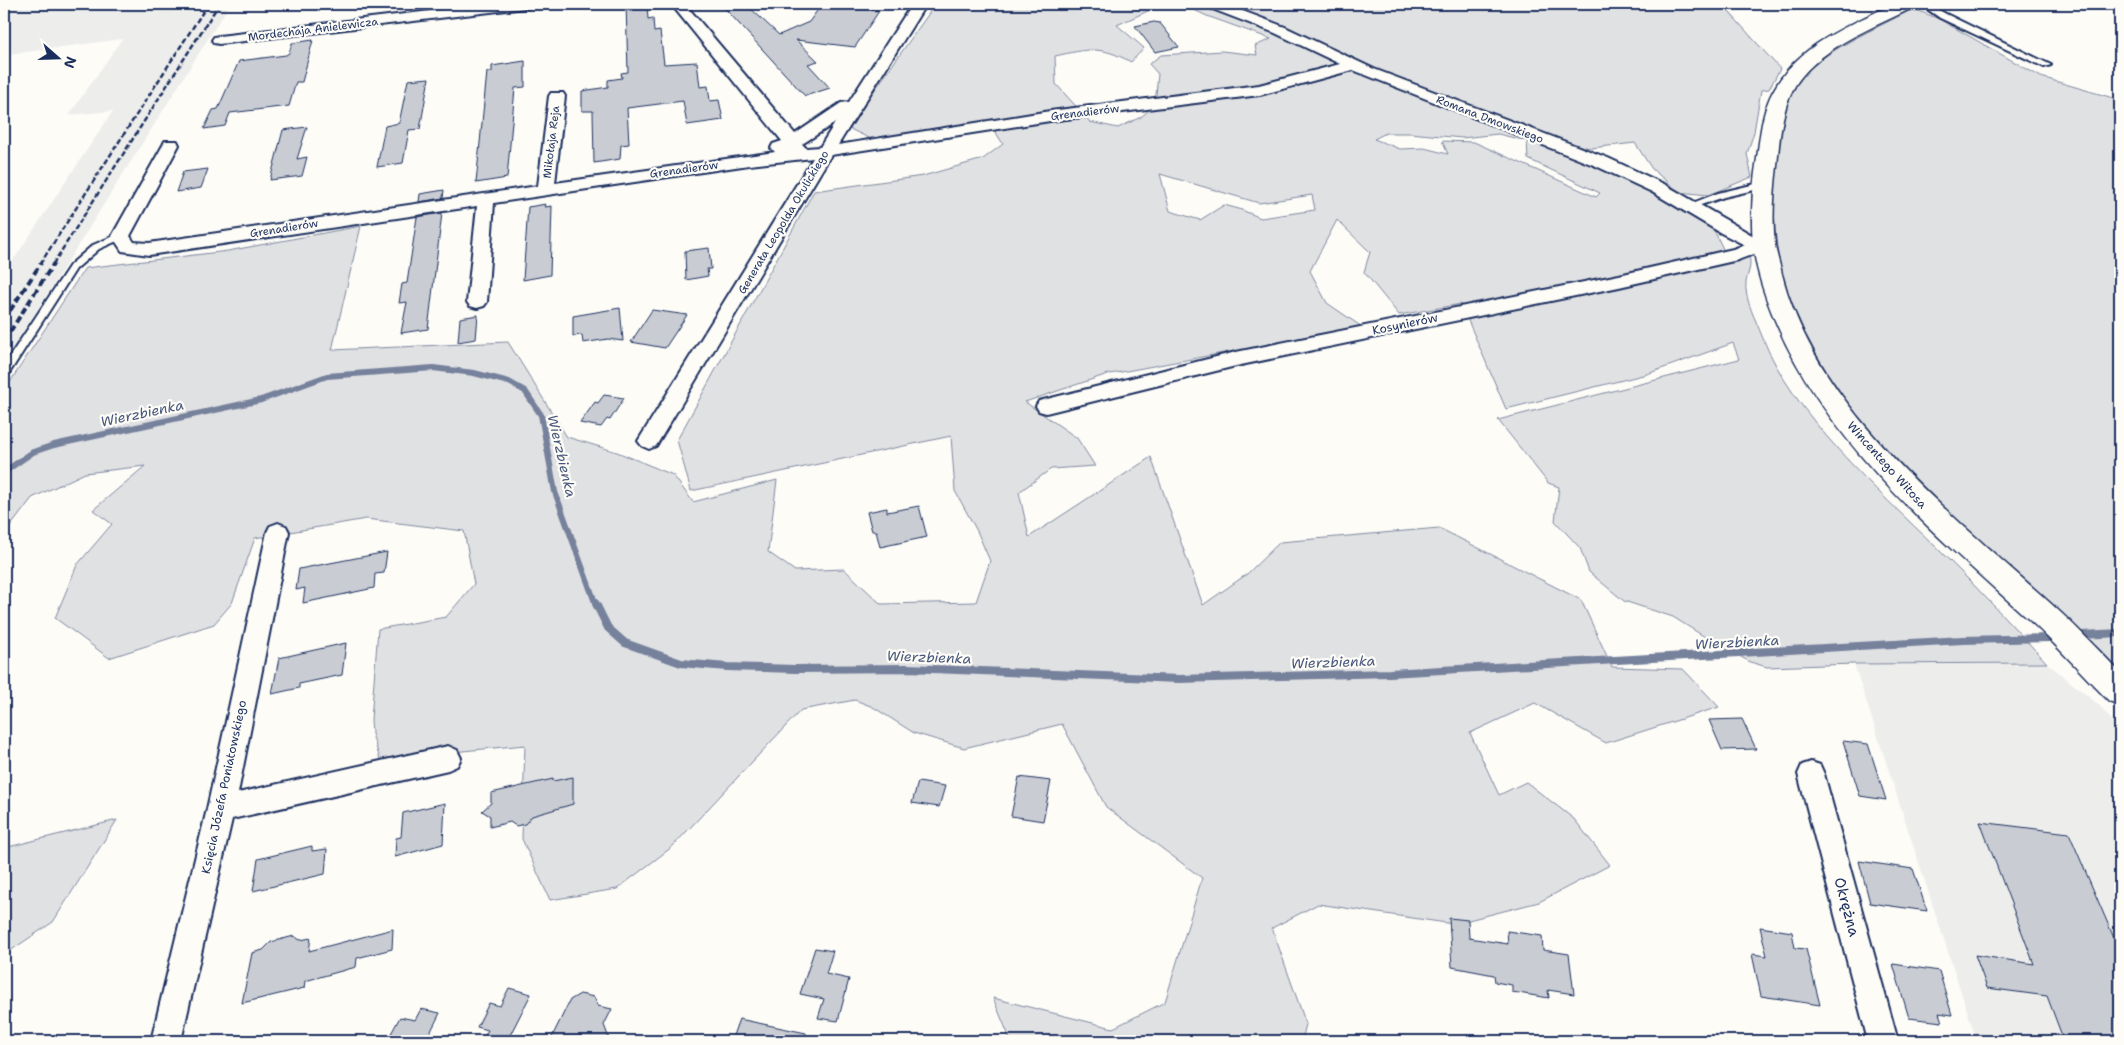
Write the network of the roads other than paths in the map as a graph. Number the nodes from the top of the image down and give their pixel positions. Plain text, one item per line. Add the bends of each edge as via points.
1 (525, 4) edge
2 (678, 4) edge
3 (919, 4) edge
4 (1212, 4) edge
5 (1906, 4) edge
6 (1923, 4) edge
7 (443, 9) edge
8 (219, 40) dead end
9 (1354, 65) junction
10 (2047, 65) dead end
11 (861, 94) junction
12 (557, 96) dead end
13 (171, 146) dead end
14 (798, 148) junction
15 (825, 152) junction
16 (1764, 185) junction
17 (546, 189) junction
18 (486, 198) junction
19 (1689, 206) junction
20 (121, 236) junction
21 (1764, 244) junction
22 (477, 302) dead end
23 (4, 373) edge
24 (1046, 406) dead end
25 (648, 441) dead end
26 (278, 532) dead end
27 (2120, 692) edge
28 (448, 758) dead end
29 (1812, 774) dead end
30 (221, 809) junction
31 (166, 1041) edge
32 (1883, 1041) edge

1 - 7 street, Mordechaja Anielewicza
2 - 14 street
3 - 11 street, Generała Leopolda Okulickiego
4 - 9 street, Romana Dmowskiego via 1280,30
5 - 16 street, Wincentego Witosa via 1829,43 1793,74 1779,98
6 - 10 lane
7 - 8 street, Mordechaja Anielewicza
9 - 15 street, Grenadierów via 1260,90 1050,116
9 - 19 street, Romana Dmowskiego via 1602,162
11 - 14 street
11 - 15 street, Generała Leopolda Okulickiego
12 - 17 street, Mikołaja Reja
13 - 20 street
14 - 15 street, Grenadierów
14 - 17 street, Grenadierów via 749,160
15 - 25 street, Generała Leopolda Okulickiego
16 - 19 lane
16 - 21 street, Wincentego Witosa
17 - 18 street, Grenadierów
18 - 20 street, Grenadierów via 149,249 128,247
18 - 22 street
19 - 21 street, Romana Dmowskiego via 1734,233
20 - 23 lane via 96,248 73,267
21 - 24 street, Kosynierów via 1738,254 1236,359
21 - 27 street, Wincentego Witosa via 1777,298 1802,354 1853,429 1929,511 2050,621
26 - 30 street, Księcia Józefa Poniatowskiego
28 - 30 street
29 - 32 street, Okrężna
30 - 31 street, Księcia Józefa Poniatowskiego

